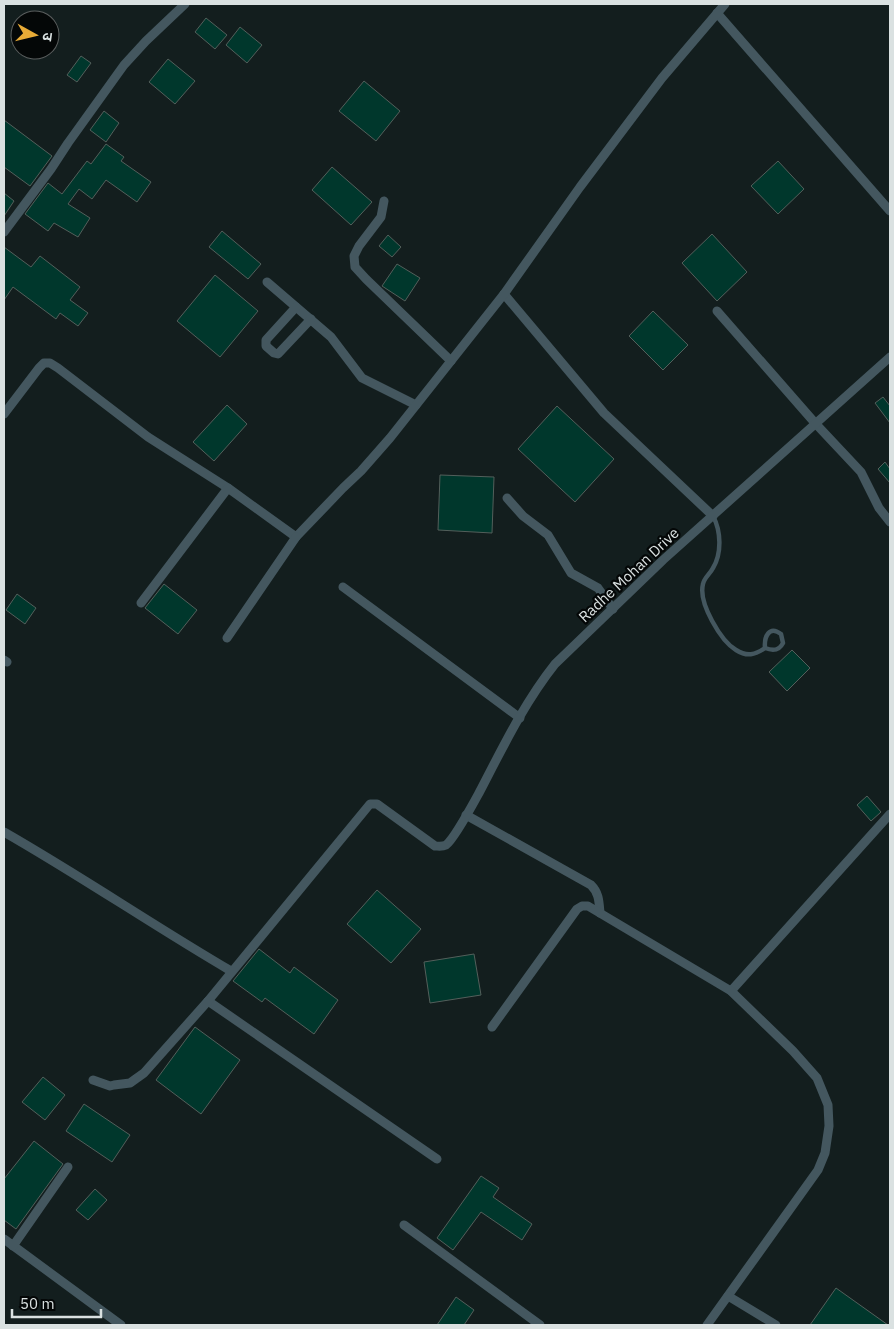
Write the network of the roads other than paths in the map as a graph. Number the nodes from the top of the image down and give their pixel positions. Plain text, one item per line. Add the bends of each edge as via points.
1 (185, 4) edge
2 (725, 4) edge
3 (717, 13) junction
4 (384, 201) dead end
5 (890, 211) edge
6 (4, 232) edge
7 (267, 282) dead end
8 (504, 294) junction
9 (296, 307) junction
10 (717, 311) dead end
11 (311, 319) junction
12 (890, 357) edge
13 (451, 361) junction
14 (416, 405) junction
15 (4, 414) edge
16 (815, 423) junction
17 (228, 488) junction
18 (507, 498) dead end
19 (713, 516) junction
20 (890, 522) edge
21 (296, 537) junction
22 (343, 587) dead end
23 (141, 603) dead end
24 (613, 608) junction
25 (227, 638) dead end
26 (764, 648) junction
27 (520, 718) junction
28 (890, 814) edge
29 (466, 815) junction
30 (4, 832) edge
31 (600, 913) junction
32 (231, 971) junction
33 (731, 991) junction
34 (208, 1001) junction
35 (492, 1027) dead end
36 (93, 1080) dead end
37 (437, 1159) dead end
38 (68, 1167) dead end
39 (404, 1225) dead end
40 (4, 1239) edge
41 (13, 1246) junction
42 (728, 1296) junction
43 (121, 1325) edge
44 (540, 1325) edge
45 (707, 1325) edge
46 (776, 1325) edge

1 - 6 street via 124,65
2 - 3 street
3 - 5 street
3 - 8 street via 662,78
4 - 13 street via 381,217 356,252 354,264 366,280
7 - 9 street
8 - 13 street
8 - 19 street via 604,413
9 - 11 street
9 - 11 street via 266,340 266,346 274,353 278,354
10 - 16 street
11 - 14 street via 337,343 362,378
12 - 16 street, Radhe Mohan Drive
13 - 14 street
14 - 21 street via 362,471
15 - 17 street via 39,368 50,363 148,437
16 - 19 street, Radhe Mohan Drive
16 - 20 street via 861,472
17 - 21 street
17 - 23 street
18 - 24 street via 523,516 548,535 572,573 598,588
19 - 24 street, Radhe Mohan Drive
19 - 26 lane via 719,540 715,564 702,586 703,599 714,625 733,648 752,655
21 - 25 street
22 - 27 street
24 - 27 street, Radhe Mohan Drive via 555,664
26 - 26 lane via 765,638 772,630 782,634 780,648
27 - 29 street, Radhe Mohan Drive
28 - 33 street
29 - 31 street via 591,884 600,900
29 - 32 street, Radhe Mohan Drive via 446,845 440,847 377,804 370,804
30 - 32 street
31 - 33 street
31 - 35 street via 588,906 577,909
32 - 34 street
33 - 42 street via 817,1078 828,1105 829,1126 825,1153 818,1170
34 - 36 street via 138,1078 130,1083 110,1086
34 - 37 street
38 - 41 street
39 - 44 street
40 - 41 street
41 - 43 street
42 - 45 street
42 - 46 street

